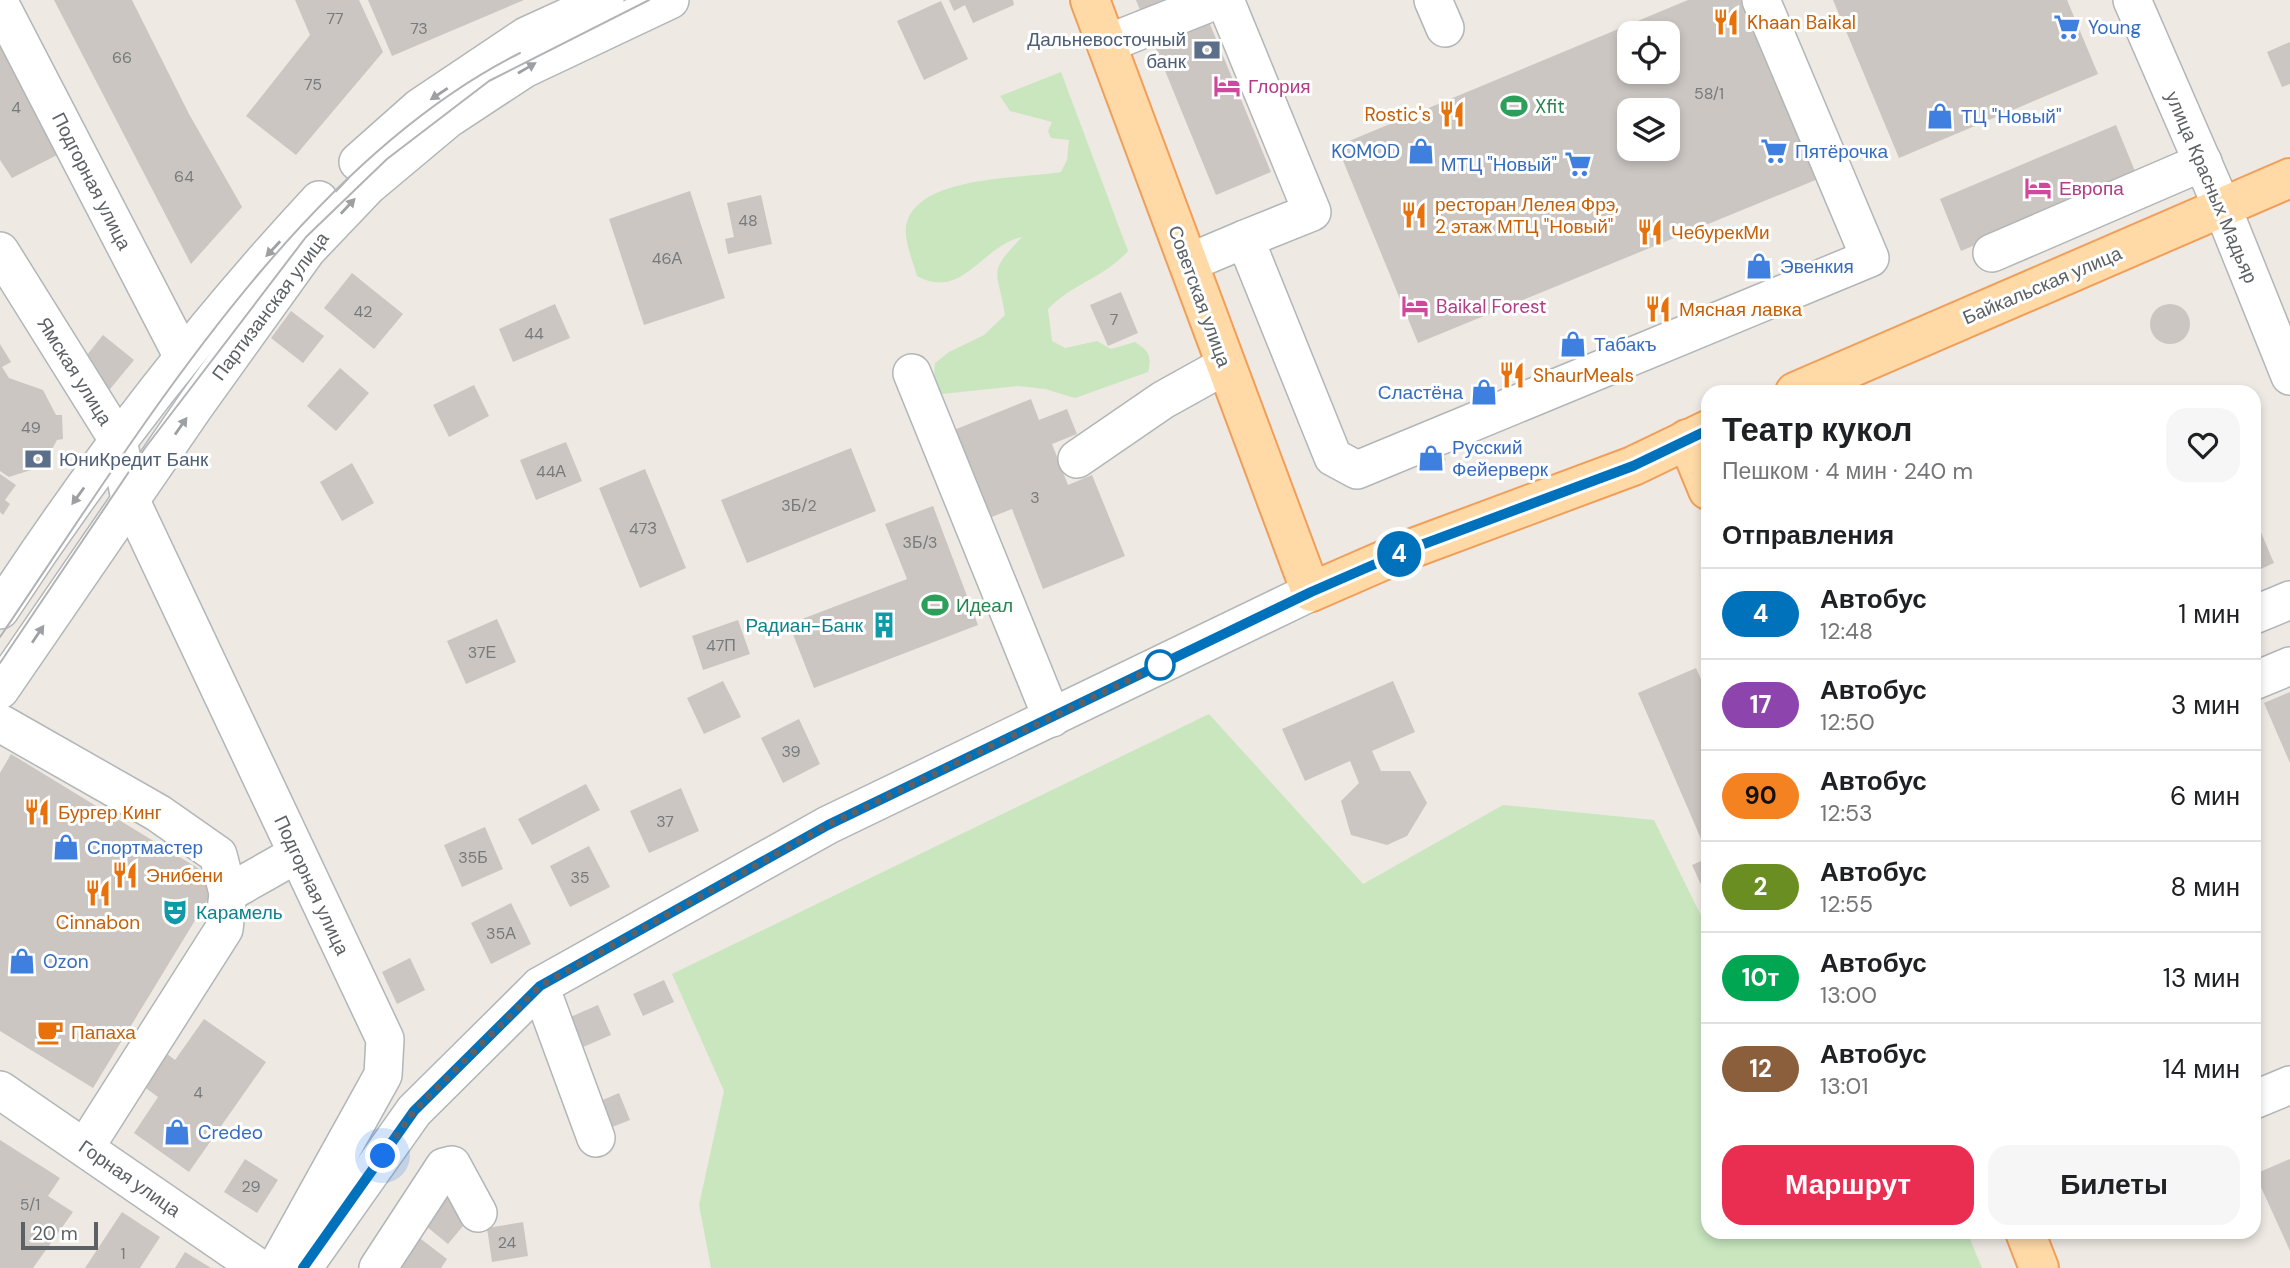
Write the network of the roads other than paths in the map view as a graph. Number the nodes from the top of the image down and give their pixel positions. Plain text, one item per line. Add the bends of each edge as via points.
1 (605, 0) edge
2 (670, 0) edge
3 (1090, 0) edge
4 (1217, 0) edge
5 (1225, 0) edge
6 (1761, 0) edge
7 (2132, 0) edge
8 (0, 4) edge
9 (1106, 44) junction
10 (2203, 162) junction
11 (2290, 178) edge
12 (2222, 207) junction
13 (1245, 239) junction
14 (0, 251) edge
15 (1992, 253) dead end
16 (1188, 263) junction
17 (183, 357) junction
18 (1226, 365) junction
19 (912, 373) dead end
20 (2290, 376) edge
21 (1811, 385) edge
22 (1698, 434) edge
23 (118, 440) junction
24 (1077, 458) dead end
25 (130, 499) junction
26 (1311, 592) junction
27 (2290, 600) edge
28 (0, 610) edge
29 (2261, 612) edge
30 (2290, 666) edge
31 (2261, 678) edge
32 (0, 690) edge
33 (1052, 718) junction
34 (0, 723) edge
35 (297, 854) junction
36 (228, 893) junction
37 (540, 986) junction
38 (2290, 1085) edge
39 (0, 1090) edge
40 (2261, 1097) edge
41 (596, 1138) dead end
42 (86, 1146) junction
43 (478, 1213) dead end
44 (2028, 1239) edge
45 (259, 1268) edge
46 (276, 1268) edge
47 (303, 1268) edge
48 (378, 1268) edge
49 (2039, 1268) edge

1 -> 17 street, Партизанская улица via 526,36 420,107 332,186 239,286
25 -> 2 street, Партизанская улица via 307,250 368,186 447,119 524,69
3 - 9 main road, Советская улица
4 - 9 street
5 - 13 street via 1312,212
6 - 13 street via 1870,258 1357,470 1332,457
7 - 10 street, улица Красных Мадьяр
8 - 17 street, Подгорная улица
9 - 16 main road, Советская улица
10 - 12 street, улица Красных Мадьяр
10 - 15 street
11 - 12 main road, Байкальская улица
12 - 20 street, улица Красных Мадьяр
12 - 21 main road, Байкальская улица
13 - 16 street
14 - 23 street, Ямская улица
16 - 18 main road, Советская улица
17 - 23 street, Партизанская улица
18 - 24 street via 1163,400
18 - 26 main road, Советская улица
19 - 33 street
22 - 26 main road via 1633,466 1405,551
23 - 25 street, Ямская улица
23 -> 28 street, Партизанская улица
32 -> 25 street, Партизанская улица
25 - 35 street, Подгорная улица
26 - 33 street
27 - 29 street
30 - 31 street
33 - 37 street via 828,825
34 - 36 street via 158,813 218,855
35 - 36 street
35 - 46 street, Подгорная улица via 385,1039 383,1075
36 - 42 street via 224,929
37 - 41 street
37 - 47 street via 414,1111
38 - 40 street
39 - 42 street, Горная улица
42 - 45 street, Горная улица
43 - 48 street via 452,1165 444,1167
44 - 49 main road

